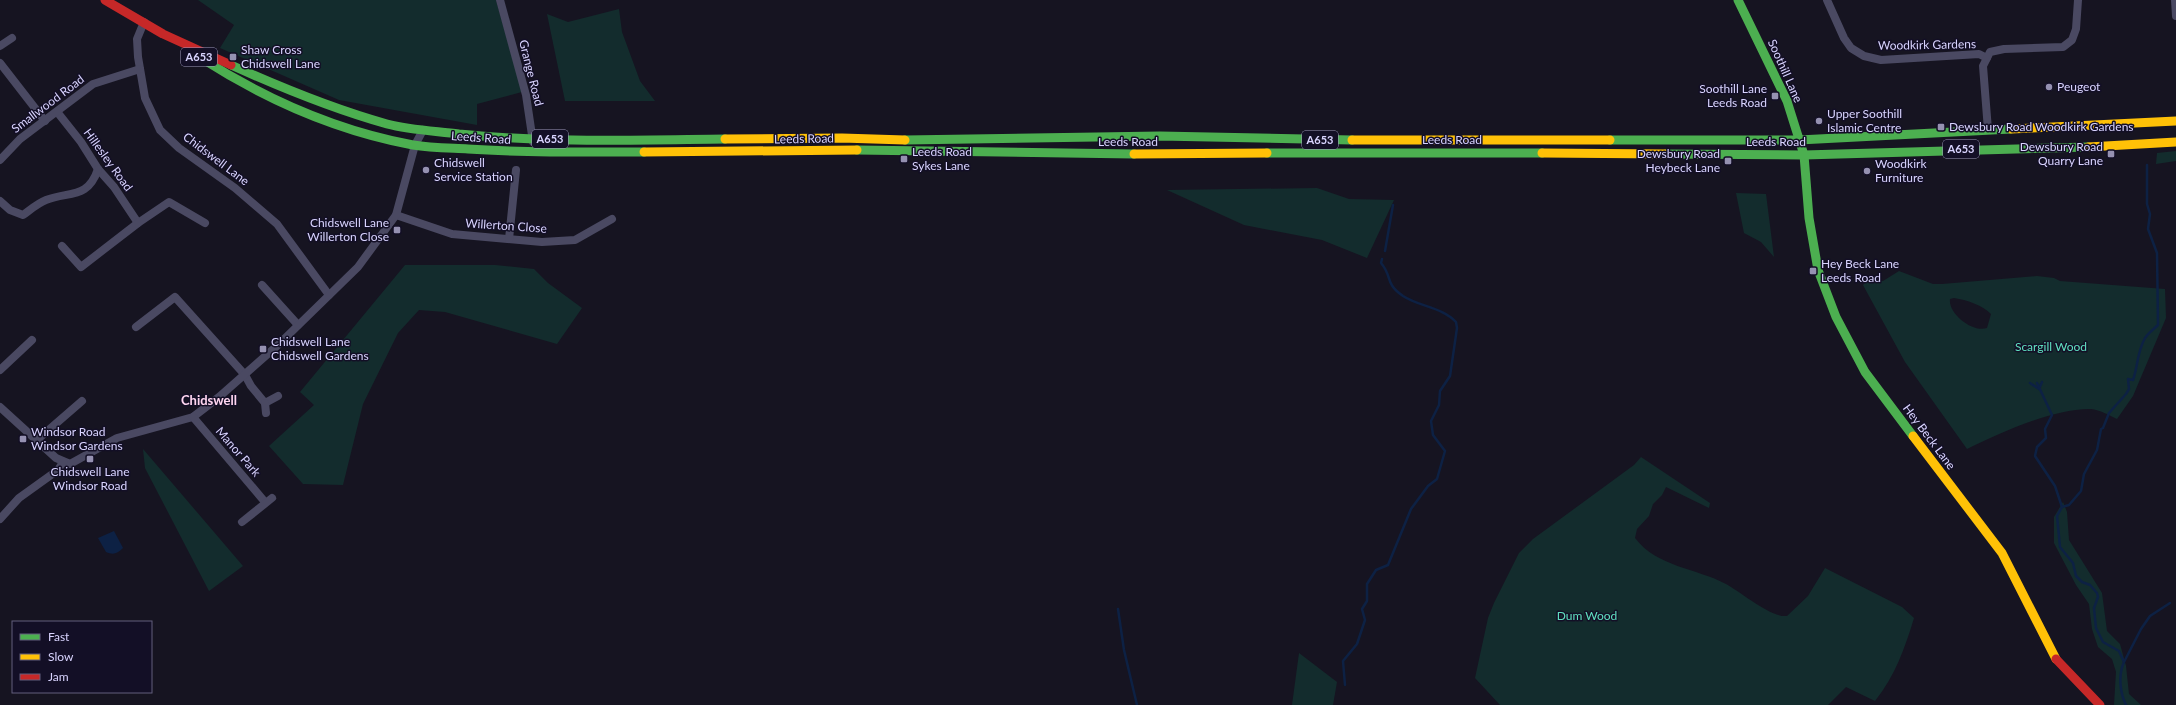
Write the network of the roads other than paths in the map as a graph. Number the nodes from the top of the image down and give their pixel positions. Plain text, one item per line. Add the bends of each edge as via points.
1 (105, 0) edge
2 (500, 0) edge
3 (1738, 0) edge
4 (1827, 0) edge
5 (2078, 0) edge
6 (2175, 0) edge
7 (2176, 16) edge
8 (144, 22) junction
9 (163, 34) junction
10 (12, 38) dead end
11 (0, 46) edge
12 (1987, 58) junction
13 (0, 63) edge
14 (140, 69) junction
15 (58, 113) junction
16 (45, 121) junction
17 (2176, 121) edge
18 (423, 130) junction
19 (1988, 130) junction
20 (534, 138) junction
21 (922, 139) junction
22 (1798, 140) junction
23 (1408, 141) junction
24 (2176, 142) edge
25 (415, 145) junction
26 (1989, 149) junction
27 (1409, 152) junction
28 (532, 153) junction
29 (924, 153) junction
30 (1804, 155) junction
31 (0, 160) edge
32 (98, 169) junction
33 (516, 170) dead end
34 (0, 201) edge
35 (396, 216) junction
36 (612, 218) dead end
37 (138, 223) junction
38 (205, 223) dead end
39 (509, 239) junction
40 (62, 246) dead end
41 (262, 285) dead end
42 (329, 295) junction
43 (298, 325) junction
44 (136, 327) dead end
45 (32, 340) dead end
46 (0, 370) edge
47 (245, 375) junction
48 (278, 396) dead end
49 (82, 401) dead end
50 (265, 403) junction
51 (0, 407) edge
52 (266, 413) dead end
53 (194, 417) junction
54 (37, 440) junction
55 (62, 462) junction
56 (0, 518) edge
57 (242, 522) dead end
58 (2100, 705) edge

1 - 8 main road, Leeds Road / A653
2 - 20 street, Grange Road via 526,95
3 - 22 main road, Soothill Lane via 1787,101
4 - 12 street, Woodkirk Gardens via 1844,38 1851,48 1864,56 1881,60 1979,54
5 - 12 street, Woodkirk Gardens via 2076,29 2072,40 2063,47 2004,49 1990,52
6 - 7 street
8 - 9 main road, Leeds Road / A653
8 - 14 street, Chidswell Lane via 137,39
9 - 18 main road, Leeds Road / A653 via 297,95 388,124
9 - 25 main road, Leeds Road / A653 via 235,80 280,102 368,136
10 - 11 street
12 - 19 street, Woodkirk Gardens via 1983,66
13 - 16 street
14 - 15 street, Smallwood Road via 93,84
14 - 42 street, Chidswell Lane via 145,98 160,130 179,148 235,188 277,224
15 - 16 street, Smallwood Road
15 - 32 street, Hillesley Road
16 - 31 street, Smallwood Road via 20,139
17 - 19 main road, Leeds Road / A653
18 - 20 main road, Leeds Road / A653
18 - 25 street
19 - 22 main road, Leeds Road / A653
19 - 26 main road
20 - 21 main road, Leeds Road / A653
20 - 28 street, Grange Road
21 - 23 main road, Leeds Road / A653 via 1160,136
21 - 29 main road
22 - 23 main road, Leeds Road / A653
22 - 30 main road, Soothill Lane
23 - 27 main road
24 - 26 main road, Leeds Road / A653
25 - 28 main road, Leeds Road / A653
25 - 35 street
26 - 30 main road, Leeds Road / A653
27 - 29 main road, Leeds Road / A653
27 - 30 main road, Leeds Road / A653
28 - 29 main road, Leeds Road / A653 via 842,150
30 - 58 main road, Hey Beck Lane via 1809,218 1818,270 1836,317 1865,372 2002,554 2056,661
32 - 34 street via 94,180 77,194 61,195 45,201 23,215 10,210
32 - 37 street, Hillesley Road via 114,187
33 - 39 street
35 - 39 street, Willerton Close via 452,234
35 - 42 street via 358,267
36 - 39 street, Willerton Close via 575,240 542,242
37 - 38 street via 169,202
37 - 40 street via 81,267
41 - 43 street
42 - 43 street
43 - 47 street
44 - 47 street via 175,297
45 - 46 street
47 - 50 street
47 - 53 street
48 - 50 street
49 - 54 street
50 - 52 street
51 - 54 street
53 - 55 street via 130,433 70,464
53 - 57 street, Manor Park via 268,500
54 - 55 street
55 - 56 street via 58,470 19,498

